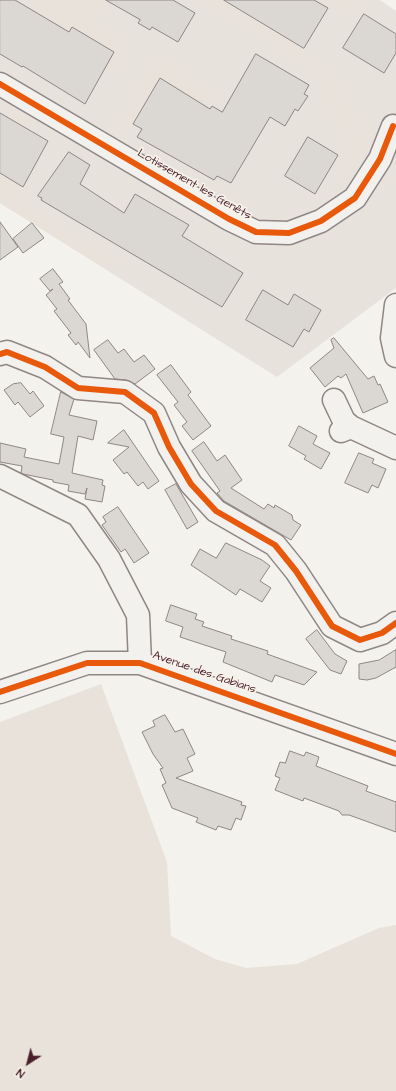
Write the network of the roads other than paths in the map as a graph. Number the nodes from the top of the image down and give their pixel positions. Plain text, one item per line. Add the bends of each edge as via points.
1 (0, 84) edge
2 (392, 126) dead end
3 (396, 305) edge
4 (0, 354) edge
5 (396, 356) edge
6 (334, 400) dead end
7 (396, 448) edge
8 (0, 476) edge
9 (396, 623) edge
10 (140, 663) junction
11 (0, 692) edge
12 (396, 754) edge

1 - 2 street, Lotissement les Genêts via 228,219 256,232 289,233 321,221 355,198 380,159
3 - 5 street via 392,338
4 - 9 street via 7,352 45,367 78,388 125,392 154,413 169,447 191,484 216,511 275,545 296,571 332,626 360,640 382,633
6 - 7 street via 346,429
8 - 10 street via 78,515 109,559 138,615
10 - 11 street, Avenue des Gabians via 87,663
10 - 12 street, Avenue des Gabians

